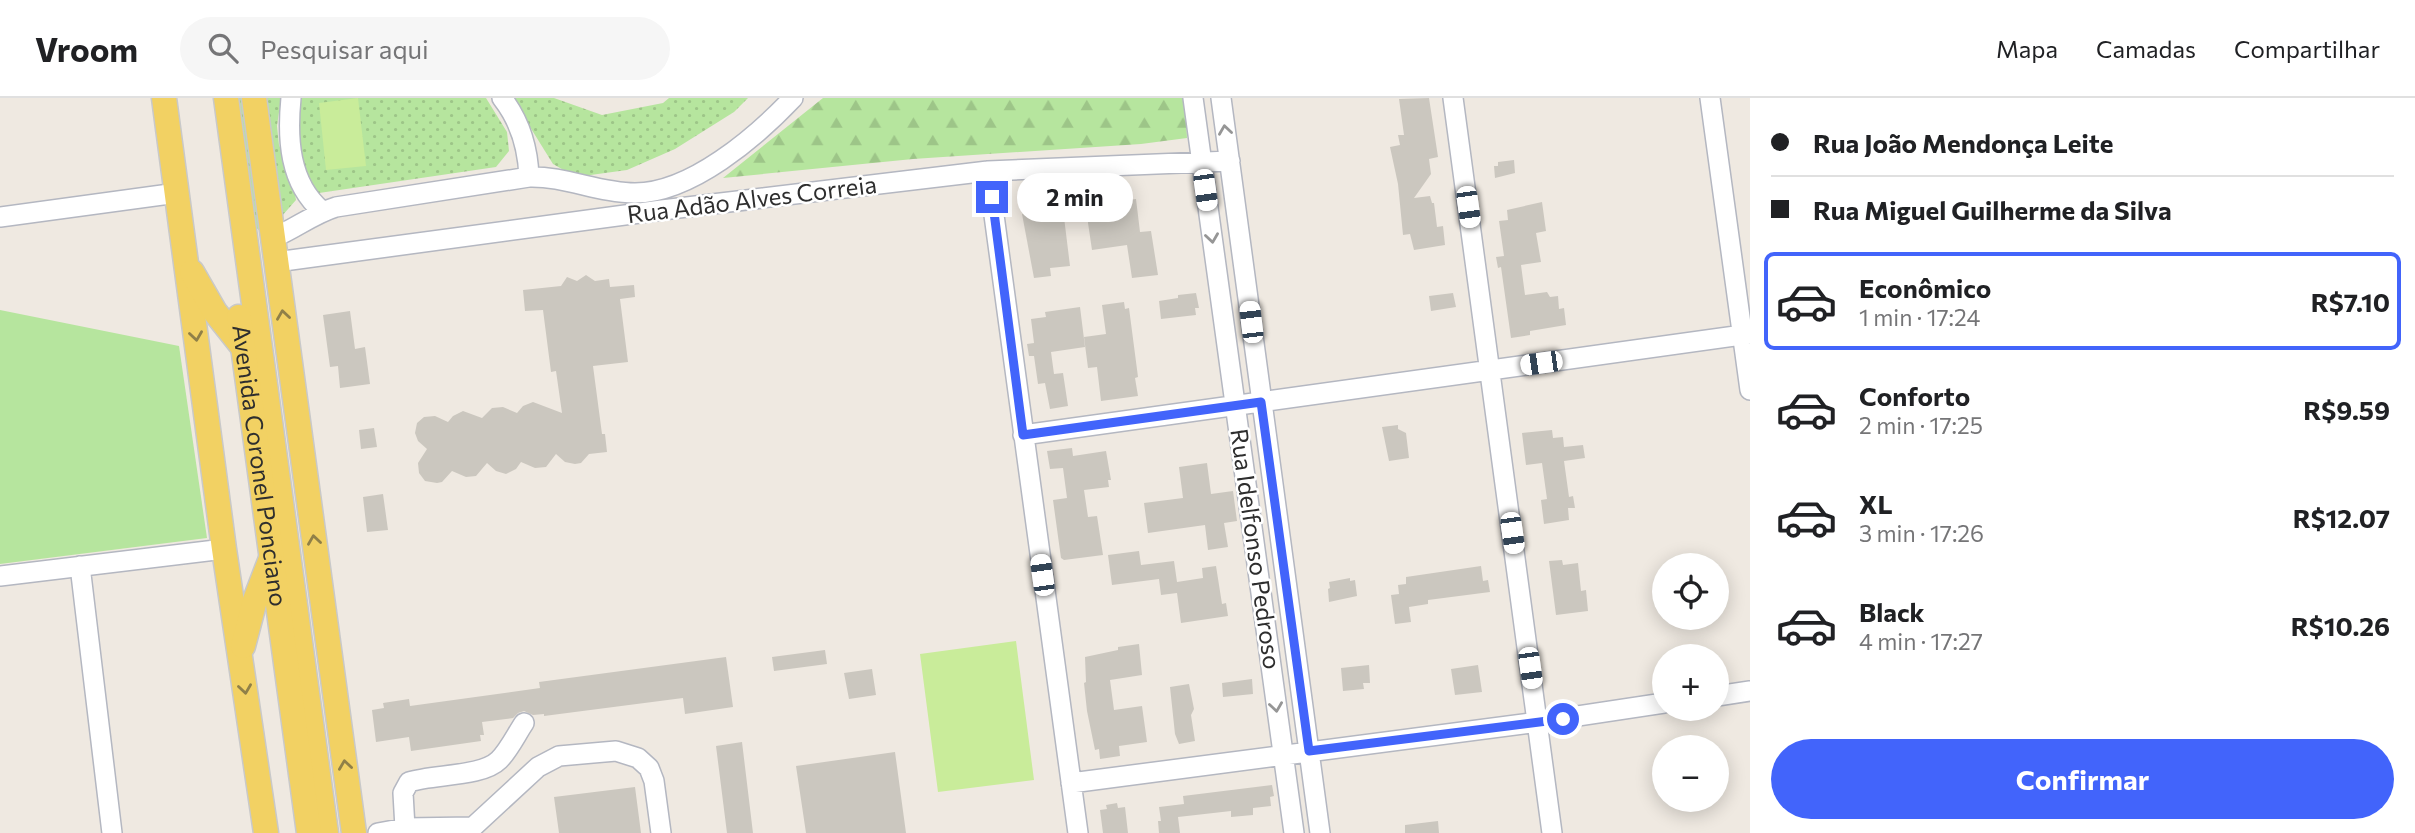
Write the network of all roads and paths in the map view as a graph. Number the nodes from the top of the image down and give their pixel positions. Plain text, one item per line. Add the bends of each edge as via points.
1 (164, 98) edge
2 (209, 98) edge
3 (226, 98) edge
4 (254, 98) edge
5 (291, 98) edge
6 (502, 98) edge
7 (793, 98) edge
8 (1193, 98) edge
9 (1220, 98) edge
10 (1453, 98) edge
11 (1710, 98) edge
12 (1230, 161) junction
13 (1202, 163) junction
14 (988, 171) junction
15 (529, 177) junction
16 (177, 193) junction
17 (322, 211) junction
18 (0, 217) edge
19 (274, 250) junction
20 (186, 262) junction
21 (1747, 335) edge
22 (243, 347) junction
23 (1490, 370) junction
24 (1750, 390) edge
25 (1261, 402) junction
26 (1235, 406) junction
27 (1023, 435) junction
28 (224, 549) junction
29 (271, 557) junction
30 (80, 566) junction
31 (0, 576) edge
32 (240, 658) junction
33 (1750, 691) edge
34 (1729, 694) edge
35 (1652, 705) edge
36 (1538, 722) junction
37 (524, 723) dead end
38 (1309, 751) junction
39 (1283, 754) junction
40 (1071, 783) junction
41 (405, 828) junction
42 (474, 830) edge
43 (112, 833) edge
44 (266, 833) edge
45 (309, 833) edge
46 (326, 833) edge
47 (354, 833) edge
48 (378, 833) edge
49 (661, 833) edge
50 (1078, 833) edge
51 (1294, 833) edge
52 (1320, 833) edge
53 (1552, 833) edge

1 - 16 main road
2 - 22 main road, Avenida Coronel Ponciano
3 - 46 main road
4 - 19 main road
5 - 17 street via 289,129 295,171 304,191
6 - 15 street via 521,130
7 - 15 street via 715,163 688,180 663,188 636,193
8 - 13 street, Rua Idelfonso Pedroso
12 -> 9 street, Rua Idelfonso Pedroso
10 - 23 street
11 - 21 street
12 - 13 street, Rua Adão Alves Correia
12 - 25 street, Rua Idelfonso Pedroso
13 - 14 street, Rua Adão Alves Correia
13 -> 26 street, Rua Idelfonso Pedroso
14 - 19 street, Rua Adão Alves Correia
14 - 27 street
15 - 17 street
16 - 18 street
16 - 20 main road
17 - 19 street
47 -> 19 main road
20 - 22 main road via 215,312
20 -> 28 main road
21 - 23 street
21 - 24 street
22 - 29 main road, Avenida Coronel Ponciano
23 - 25 street
23 - 36 street
25 - 26 street
25 - 38 street, Rua Idelfonso Pedroso
26 - 27 street
26 -> 39 street, Rua Idelfonso Pedroso
27 - 40 street
28 - 30 street
28 - 32 main road
29 - 32 main road
29 - 45 main road, Avenida Coronel Ponciano
30 - 31 street
30 - 43 street
32 -> 44 main road
33 - 34 street
35 - 36 street
36 - 38 street
36 - 53 street
37 - 41 street via 506,752 488,768 408,782 403,793
38 - 39 street
38 - 52 street, Rua Idelfonso Pedroso
39 - 40 street
39 - 51 street, Rua Idelfonso Pedroso
40 - 50 street
41 - 42 street
41 - 48 street
42 - 49 street via 548,761 616,751 638,758 649,768

